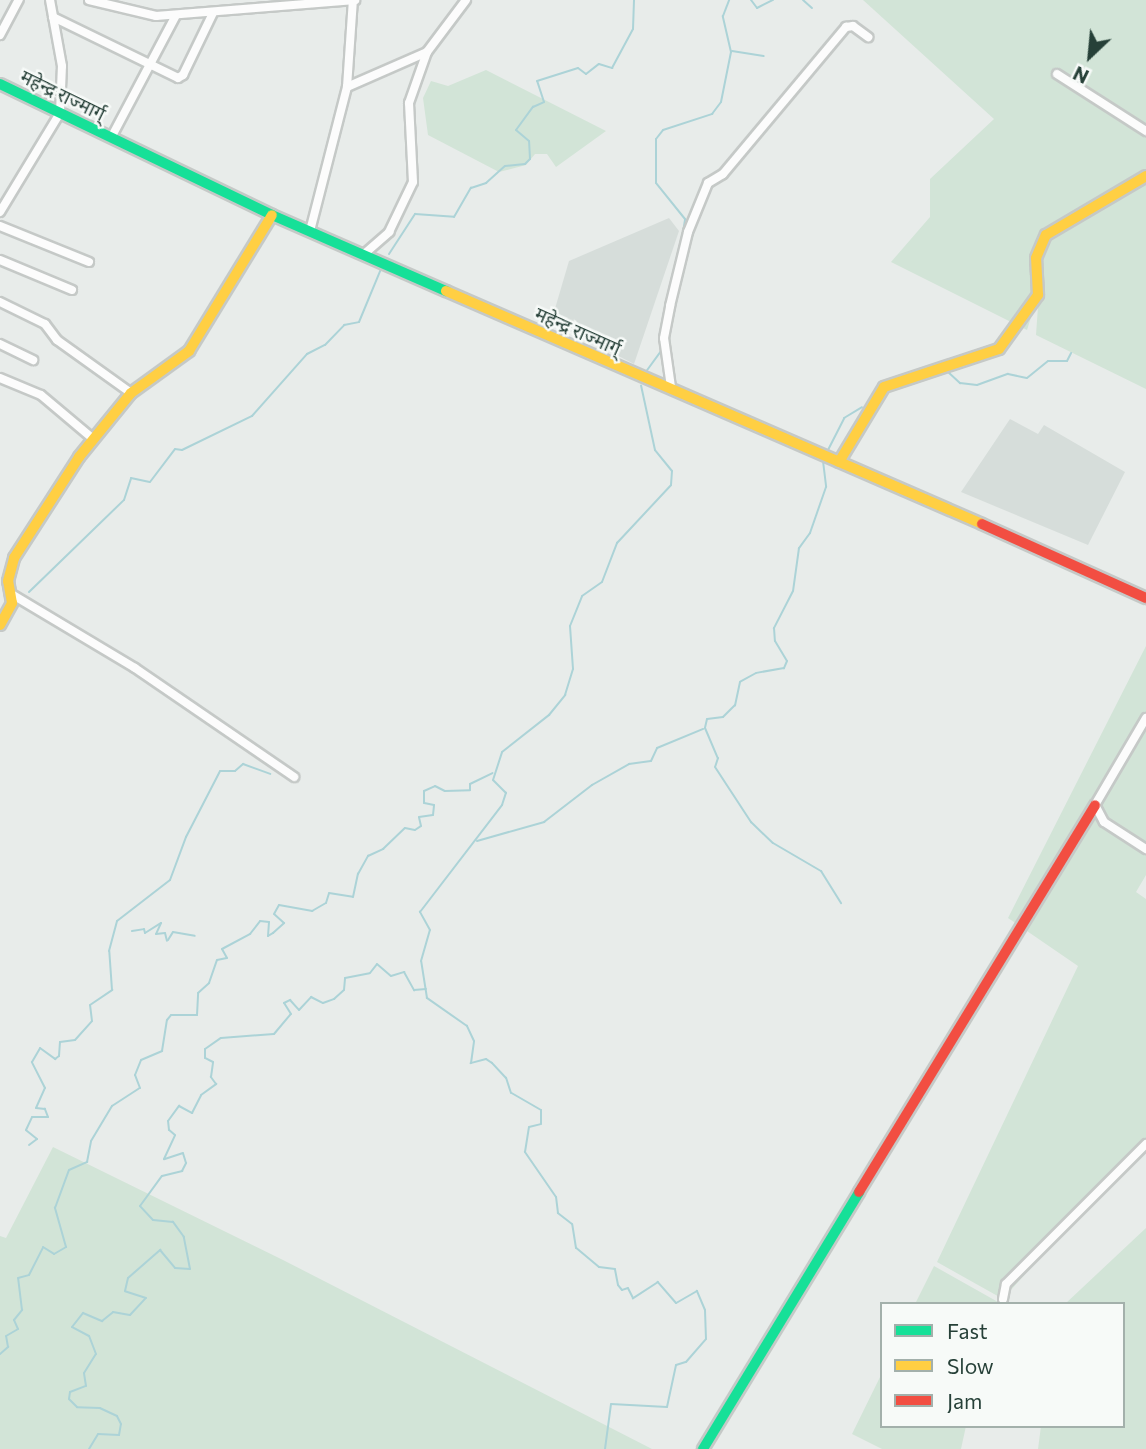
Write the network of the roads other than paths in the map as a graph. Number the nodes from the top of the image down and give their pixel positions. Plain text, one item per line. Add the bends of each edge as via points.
1 (19, 0) edge
2 (50, 0) edge
3 (89, 0) edge
4 (354, 0) edge
5 (466, 0) edge
6 (213, 13) junction
7 (176, 15) junction
8 (53, 18) junction
9 (0, 34) edge
10 (868, 37) dead end
11 (427, 52) junction
12 (150, 64) junction
13 (1057, 74) dead end
14 (0, 84) edge
15 (347, 87) junction
16 (60, 113) junction
17 (1146, 131) edge
18 (111, 138) junction
19 (1146, 176) edge
20 (0, 212) edge
21 (272, 215) junction
22 (0, 226) edge
23 (310, 231) junction
24 (363, 256) junction
25 (0, 260) edge
26 (89, 262) dead end
27 (72, 290) dead end
28 (0, 302) edge
29 (0, 344) edge
30 (33, 360) dead end
31 (0, 378) edge
32 (666, 386) junction
33 (131, 393) junction
34 (92, 439) junction
35 (839, 462) junction
36 (13, 595) junction
37 (1146, 598) edge
38 (0, 625) edge
39 (1146, 718) edge
40 (294, 777) dead end
41 (1095, 806) junction
42 (1146, 849) edge
43 (1146, 1144) edge
44 (1003, 1299) dead end
45 (703, 1449) edge

1 - 9 street
2 - 8 street
3 - 7 street via 156,16
4 - 6 street
4 - 15 street
5 - 11 street
6 - 7 street
6 - 12 street via 181,78
7 - 12 street
8 - 12 street
8 - 16 street via 62,66
10 - 32 street via 848,25 723,174 708,183 688,232 670,306 664,338
11 - 15 street
11 - 24 street via 409,103 413,181 389,233
12 - 18 street
13 - 17 street
14 - 16 main road, महेन्द्र राज्मार्ग्
15 - 23 street
16 - 18 main road, महेन्द्र राज्मार्ग्
16 - 20 street
18 - 21 main road, महेन्द्र राज्मार्ग्
19 - 35 main road via 1046,235 1037,258 1038,295 999,349 884,387
21 - 23 main road, महेन्द्र राज्मार्ग्
21 - 33 main road via 189,351
22 - 26 street
23 - 24 main road, महेन्द्र राज्मार्ग्
24 - 32 main road, महेन्द्र राज्मार्ग्
25 - 27 street
28 - 33 street via 44,324 57,340
29 - 30 street
31 - 34 street via 41,395
32 - 35 main road, महेन्द्र राज्मार्ग्
33 - 34 main road
34 - 36 main road via 14,558 8,581
35 - 37 main road, महेन्द्र राज्मार्ग्
36 - 38 main road
36 - 40 street via 135,668
39 - 41 street
41 - 42 street via 1104,822
41 - 45 main road
43 - 44 street via 1006,1284

